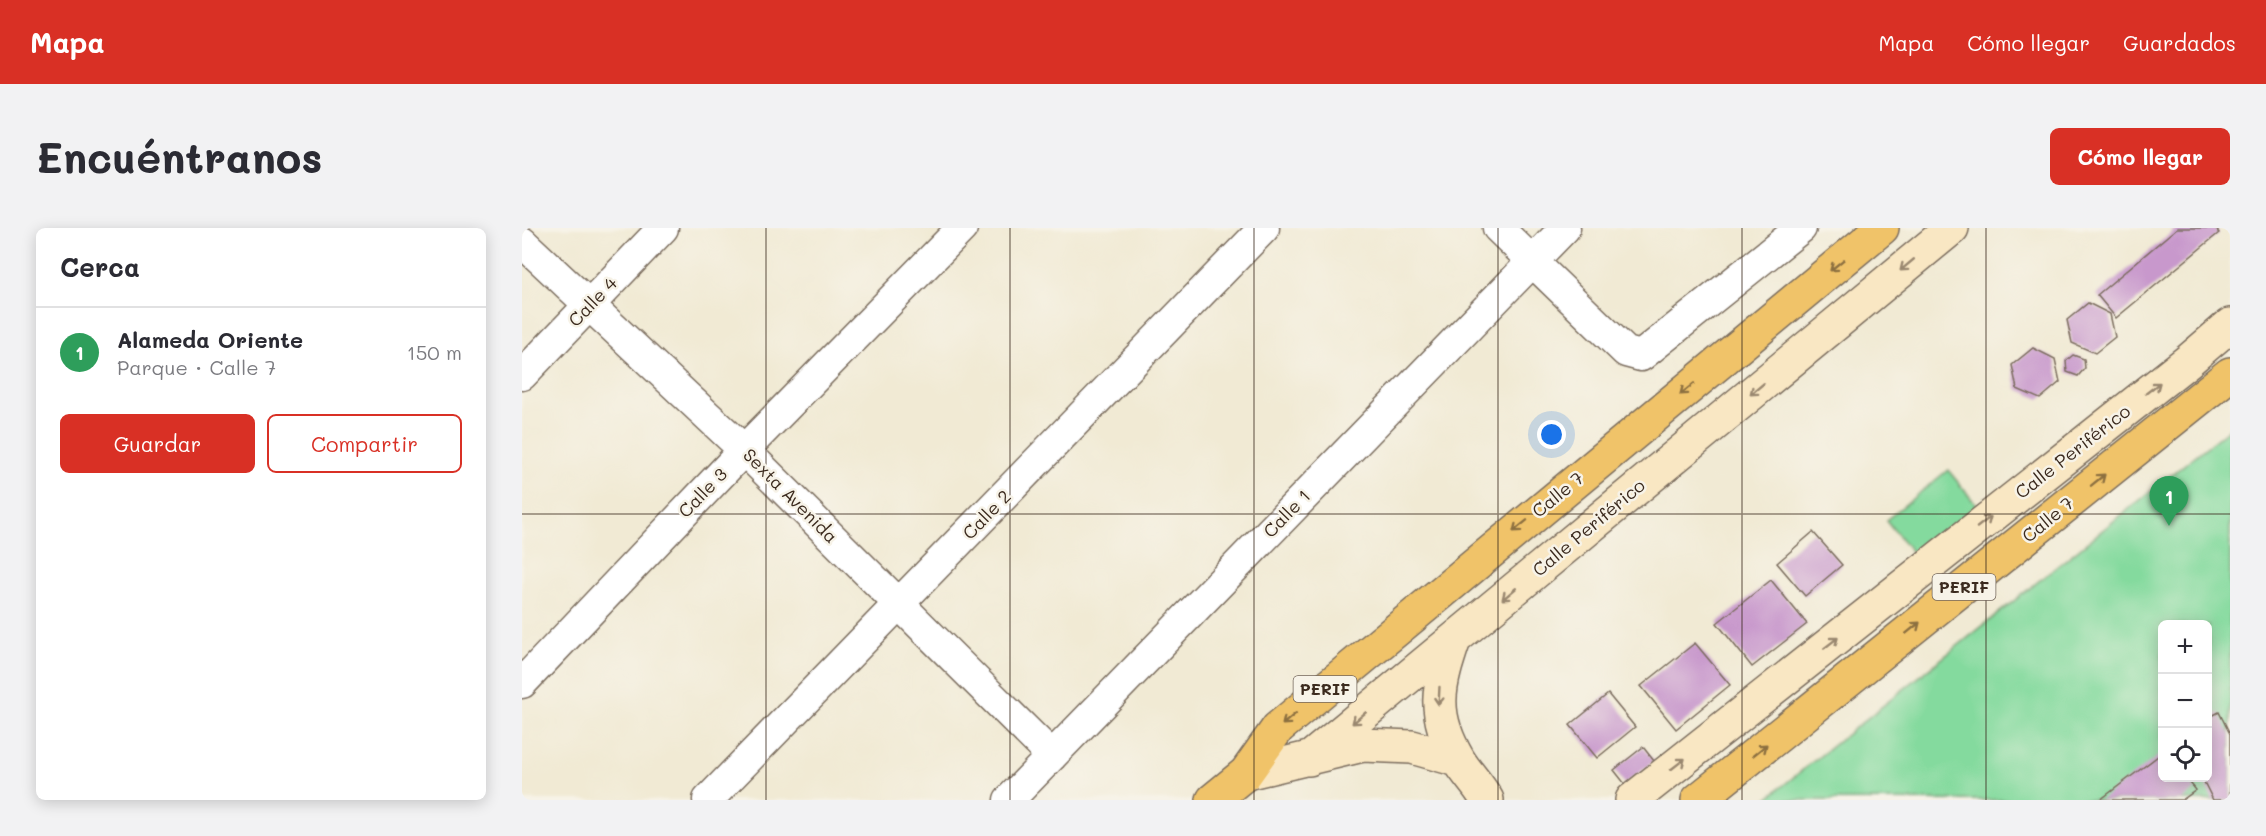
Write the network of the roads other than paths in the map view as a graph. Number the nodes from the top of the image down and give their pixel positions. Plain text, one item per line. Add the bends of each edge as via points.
1 (663, 228) edge
2 (962, 228) edge
3 (1264, 228) edge
4 (1498, 228) edge
5 (1565, 228) edge
6 (1801, 228) edge
7 (1882, 228) edge
8 (1952, 228) edge
9 (522, 242) edge
10 (1533, 262) junction
11 (589, 306) junction
12 (2230, 325) edge
13 (2230, 374) edge
14 (522, 375) edge
15 (744, 450) junction
16 (901, 605) junction
17 (1454, 640) junction
18 (522, 683) edge
19 (1052, 756) junction
20 (1309, 759) junction
21 (1458, 760) junction
22 (1246, 773) junction
23 (708, 800) edge
24 (1009, 800) edge
25 (1213, 800) edge
26 (1487, 800) edge
27 (1632, 800) edge
28 (1698, 800) edge

1 - 11 street, Calle 4
2 - 15 street, Calle 3
3 - 16 street, Calle 2
4 - 10 street
5 - 10 street, Calle 1
6 - 10 street via 1641,356 1626,352
7 -> 22 main road, Calle 7 / PERIF via 1278,728
8 -> 17 main road, Calle Periférico
9 - 11 street, Sexta Avenida
10 - 19 street, Calle 1
11 - 14 street, Calle 4
11 - 15 street, Sexta Avenida
27 -> 12 main road, Calle Periférico
28 -> 13 main road, Calle 7 / PERIF
15 - 16 street, Sexta Avenida
15 - 18 street, Calle 3
16 - 19 street, Sexta Avenida
16 - 23 street, Calle 2
17 -> 20 main road, Calle Periférico
17 -> 21 main road via 1440,682 1439,706 1440,724
19 - 24 street, Calle 1
20 - 21 main road via 1363,745 1412,747
20 - 22 main road, Calle Periférico
21 - 26 main road
22 - 25 main road, Calle Periférico / PERIF

